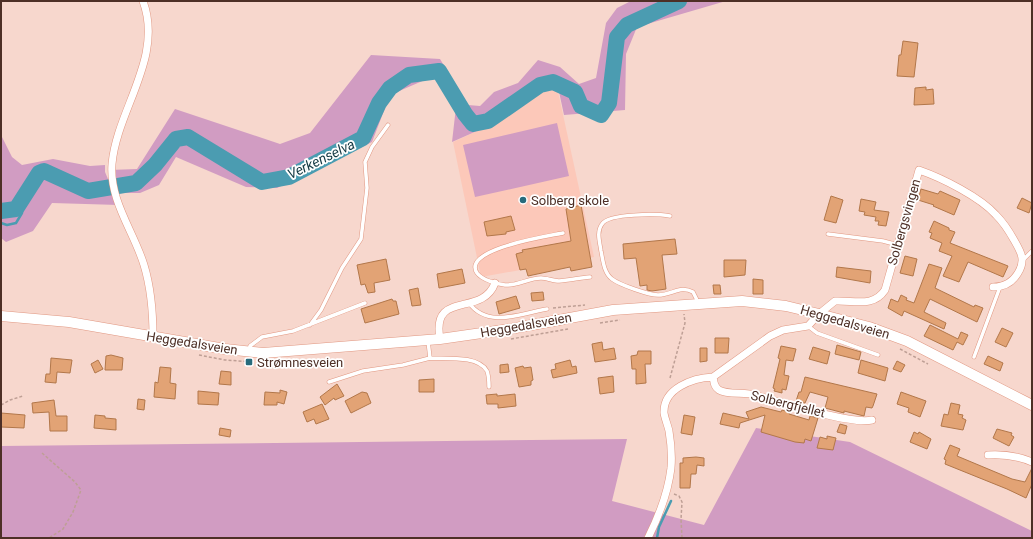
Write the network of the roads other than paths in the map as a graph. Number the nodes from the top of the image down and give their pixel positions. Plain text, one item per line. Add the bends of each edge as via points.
1 (143, 1) edge
2 (388, 125) dead end
3 (670, 216) dead end
4 (563, 233) dead end
5 (828, 234) dead end
6 (898, 245) junction
7 (1032, 251) edge
8 (1024, 260) junction
9 (590, 277) dead end
10 (495, 283) junction
11 (997, 287) joint
12 (365, 303) dead end
13 (469, 303) junction
14 (698, 303) junction
15 (547, 308) road end
16 (819, 314) junction
17 (1, 316) edge
18 (310, 325) junction
19 (808, 326) junction
20 (153, 337) junction
21 (440, 339) junction
22 (428, 340) junction
23 (249, 352) junction
24 (878, 355) dead end
25 (974, 357) dead end
26 (430, 358) junction
27 (713, 377) junction
28 (330, 382) dead end
29 (489, 387) dead end
30 (1032, 405) edge
31 (872, 420) dead end
32 (988, 455) dead end
33 (1032, 462) edge
34 (648, 538) edge

1 - 20 street via 148,22 148,50 114,149 112,173 115,192 144,266 152,309
2 - 18 lane via 365,162 367,188 361,239
3 - 14 lane via 658,214 605,220 598,234 603,265 612,279 624,284 658,295 687,289 693,292
4 - 10 lane via 510,244 482,256 475,265 476,272
5 - 6 lane
6 - 8 street, Solbergsvingen via 919,170 940,178 995,213 1010,233
6 - 16 street, Solbergsvingen via 880,297 865,303 836,301
7 - 8 lane
8 - 11 street via 1015,279
9 - 10 lane via 558,281 541,278 506,285
10 - 13 street via 492,291
11 - 25 lane
12 - 18 lane
13 - 15 lane via 478,312 491,318 511,317
13 - 21 street via 448,309 442,314 438,326
14 - 16 main road, Heggedalsveien via 742,301 786,306
14 - 21 main road, Heggedalsveien via 613,310
16 - 19 street
16 - 30 main road, Heggedalsveien via 907,340
17 - 20 main road, Heggedalsveien via 70,322
18 - 23 lane via 262,337 250,346
19 - 24 lane via 817,333
19 - 27 street via 783,330 770,336
20 - 23 main road, Heggedalsveien
21 - 22 main road, Heggedalsveien
22 - 23 main road, Heggedalsveien via 283,352
22 - 26 lane
26 - 28 lane via 402,366 363,371
26 - 29 lane via 466,360 479,364 488,374
27 - 31 street, Solbergfjellet via 718,389 726,393 750,394 849,419
27 - 34 street via 701,377 688,382 670,395 667,402 664,413 671,448 671,467 667,491
32 - 33 street via 1004,454

